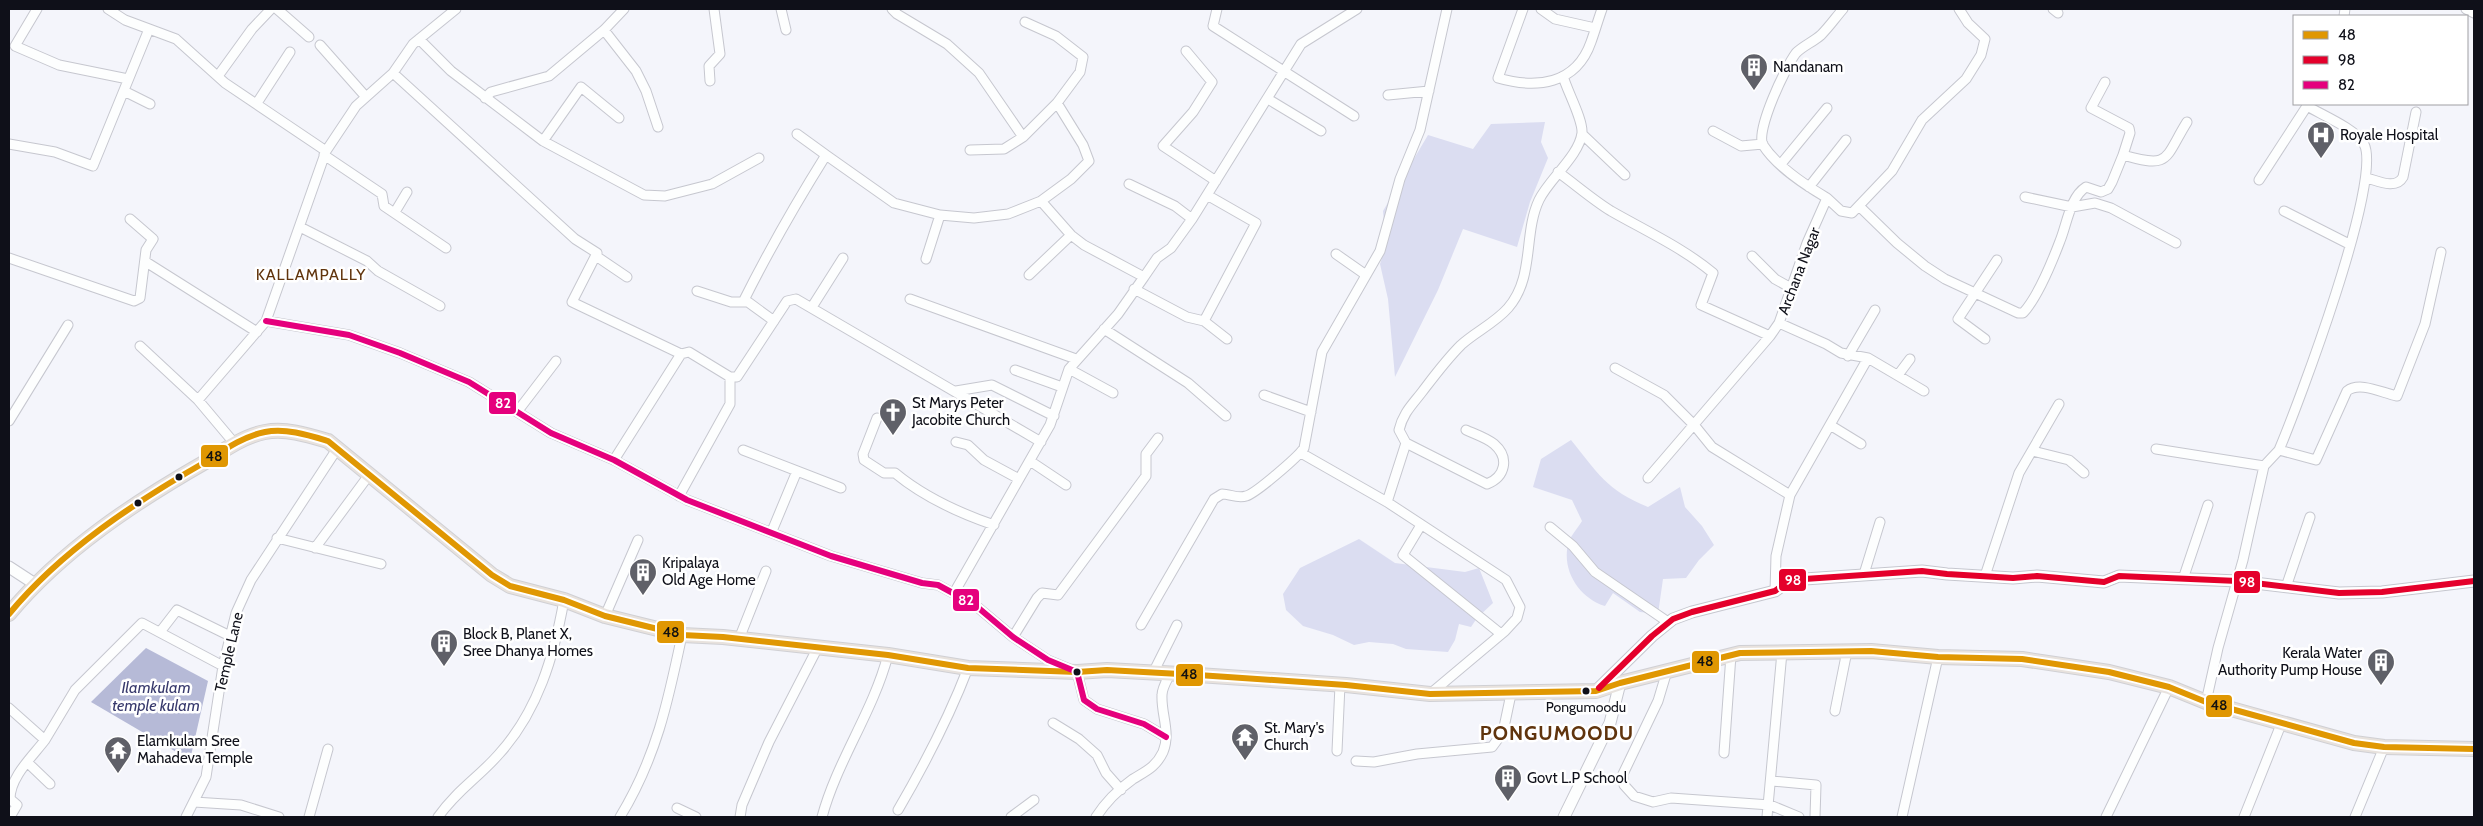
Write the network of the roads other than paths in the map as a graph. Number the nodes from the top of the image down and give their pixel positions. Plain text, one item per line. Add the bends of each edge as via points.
1 (37, 9) edge
2 (109, 9) edge
3 (271, 9) edge
4 (277, 9) edge
5 (456, 9) edge
6 (624, 9) edge
7 (714, 9) edge
8 (781, 9) edge
9 (892, 9) edge
10 (1217, 9) edge
11 (1357, 9) edge
12 (1447, 9) edge
13 (1523, 9) edge
14 (1541, 9) edge
15 (1602, 9) edge
16 (1843, 9) edge
17 (1959, 9) edge
18 (2466, 9) edge
19 (2474, 13) edge
20 (1025, 22) dead end
21 (1595, 28) junction
22 (149, 29) junction
23 (604, 30) junction
24 (786, 30) dead end
25 (309, 37) dead end
26 (419, 39) junction
27 (320, 45) dead end
28 (1186, 50) dead end
29 (290, 52) dead end
30 (1285, 71) junction
31 (393, 73) junction
32 (218, 76) junction
33 (1563, 76) junction
34 (128, 79) junction
35 (710, 81) dead end
36 (2104, 82) dead end
37 (124, 91) junction
38 (1429, 91) junction
39 (1388, 95) dead end
40 (366, 97) junction
41 (485, 98) junction
42 (1268, 99) junction
43 (257, 103) junction
44 (1057, 103) junction
45 (150, 104) dead end
46 (2308, 105) edge
47 (1827, 108) dead end
48 (2416, 112) dead end
49 (1354, 116) dead end
50 (619, 118) dead end
51 (2187, 122) dead end
52 (658, 127) dead end
53 (1321, 131) dead end
54 (1714, 131) dead end
55 (797, 134) dead end
56 (1582, 134) junction
57 (1023, 137) junction
58 (1846, 140) dead end
59 (543, 141) junction
60 (9, 144) edge
61 (1763, 144) junction
62 (970, 150) dead end
63 (325, 153) junction
64 (826, 155) junction
65 (2123, 155) junction
66 (760, 158) dead end
67 (1781, 164) junction
68 (1558, 172) junction
69 (1625, 175) dead end
70 (2366, 178) junction
71 (2259, 180) dead end
72 (1216, 181) junction
73 (1129, 184) dead end
74 (1809, 187) junction
75 (407, 192) dead end
76 (1207, 195) junction
77 (2026, 197) dead end
78 (1827, 198) junction
79 (1041, 201) junction
80 (1860, 206) junction
81 (2072, 208) junction
82 (2284, 211) dead end
83 (395, 212) junction
84 (940, 215) junction
85 (1192, 218) junction
86 (130, 219) dead end
87 (300, 227) junction
88 (1071, 234) junction
89 (2176, 244) dead end
90 (2350, 244) junction
91 (446, 248) dead end
92 (2440, 252) dead end
93 (1336, 254) dead end
94 (596, 256) junction
95 (1752, 256) dead end
96 (9, 258) edge
97 (843, 258) dead end
98 (926, 259) dead end
99 (1997, 260) dead end
100 (146, 262) junction
101 (1029, 275) dead end
102 (1366, 275) junction
103 (627, 277) dead end
104 (1144, 277) junction
105 (1790, 288) junction
106 (1134, 289) junction
107 (697, 291) dead end
108 (1973, 293) junction
109 (910, 299) dead end
110 (743, 302) junction
111 (440, 306) dead end
112 (812, 308) junction
113 (1875, 310) dead end
114 (266, 320) junction
115 (1204, 321) junction
116 (774, 322) junction
117 (1779, 323) junction
118 (68, 325) dead end
119 (1104, 329) junction
120 (257, 332) junction
121 (1770, 336) junction
122 (1228, 339) dead end
123 (1985, 339) dead end
124 (140, 346) dead end
125 (681, 354) junction
126 (1848, 356) junction
127 (1868, 358) junction
128 (1076, 359) junction
129 (1910, 359) dead end
130 (556, 361) dead end
131 (1614, 368) dead end
132 (1069, 369) junction
133 (1015, 370) dead end
134 (1898, 375) junction
135 (730, 377) junction
136 (1062, 387) junction
137 (956, 391) junction
138 (1924, 391) dead end
139 (1113, 393) dead end
140 (1264, 395) dead end
141 (198, 400) junction
142 (2058, 404) dead end
143 (517, 412) junction
144 (1311, 412) junction
145 (1054, 416) junction
146 (1226, 416) dead end
147 (877, 418) dead end
148 (9, 420) edge
149 (1830, 425) junction
150 (1695, 426) junction
151 (1466, 430) dead end
152 (1158, 438) dead end
153 (956, 442) dead end
154 (1041, 442) junction
155 (1406, 442) junction
156 (235, 444) junction
157 (1861, 444) dead end
158 (337, 449) junction
159 (2156, 449) dead end
160 (743, 450) dead end
161 (2279, 450) junction
162 (2034, 451) junction
163 (1301, 453) junction
164 (614, 460) junction
165 (1030, 461) junction
166 (2264, 466) junction
167 (797, 471) junction
168 (2084, 473) dead end
169 (369, 475) junction
170 (1648, 478) dead end
171 (1020, 480) junction
172 (1066, 485) dead end
173 (841, 488) dead end
174 (1790, 495) junction
175 (679, 496) junction
176 (1387, 502) junction
177 (2208, 505) dead end
178 (2310, 517) dead end
179 (1880, 522) dead end
180 (994, 525) junction
181 (1421, 525) junction
182 (1550, 528) dead end
183 (772, 531) junction
184 (278, 538) junction
185 (638, 540) dead end
186 (315, 548) junction
187 (381, 564) dead end
188 (9, 568) edge
189 (766, 571) dead end
190 (1864, 574) junction
191 (1985, 576) junction
192 (2183, 579) junction
193 (2238, 581) junction
194 (2474, 581) edge
195 (35, 584) junction
196 (2286, 588) junction
197 (1775, 591) junction
198 (954, 593) junction
199 (564, 600) junction
200 (9, 614) edge
201 (605, 616) junction
202 (1668, 622) junction
203 (1141, 624) dead end
204 (1177, 625) dead end
205 (160, 632) junction
206 (1501, 634) junction
207 (682, 635) junction
208 (230, 636) junction
209 (1012, 637) junction
210 (739, 639) junction
211 (818, 647) junction
212 (1847, 651) junction
213 (1782, 652) junction
214 (888, 655) junction
215 (1731, 656) junction
216 (1938, 657) junction
217 (223, 666) junction
218 (968, 668) junction
219 (1667, 671) junction
220 (1077, 672) junction
221 (1153, 673) junction
222 (1170, 674) junction
223 (1620, 683) junction
224 (1340, 685) junction
225 (2168, 687) junction
226 (1596, 691) junction
227 (1430, 694) junction
228 (1511, 694) junction
229 (2206, 702) junction
230 (9, 708) edge
231 (1835, 711) dead end
232 (2282, 722) junction
233 (1053, 723) dead end
234 (1166, 737) junction
235 (45, 740) junction
236 (2384, 747) junction
237 (328, 749) dead end
238 (2474, 749) edge
239 (1337, 751) dead end
240 (1724, 753) dead end
241 (1356, 761) dead end
242 (27, 762) junction
243 (1772, 781) junction
244 (50, 784) dead end
245 (1121, 790) junction
246 (1034, 800) dead end
247 (194, 802) junction
248 (1770, 805) junction
249 (677, 808) dead end
250 (898, 810) dead end
251 (10, 817) edge
252 (186, 817) edge
253 (279, 817) edge
254 (309, 817) edge
255 (438, 817) edge
256 (620, 817) edge
257 (696, 817) edge
258 (740, 817) edge
259 (822, 817) edge
260 (1011, 817) edge
261 (1096, 817) edge
262 (1564, 817) edge
263 (1767, 817) edge
264 (1799, 817) edge
265 (1814, 817) edge
266 (1902, 817) edge
267 (2106, 817) edge
268 (2244, 817) edge
269 (2355, 817) edge

1 - 34 street via 15,46 59,65
2 - 22 street via 125,20
3 - 32 street
4 - 25 street
5 - 26 street
6 - 23 street
7 - 35 street via 720,54 709,66
8 - 24 street
9 - 57 street via 947,44 979,73
10 - 30 street via 1213,26
11 - 30 street via 1301,44
12 - 38 street
13 - 33 street via 1498,78 1518,84 1541,84
14 - 21 street via 1555,19
15 - 21 street
16 - 61 street via 1820,36 1797,53 1786,70 1766,117 1760,137
17 - 80 street via 1985,39 1981,55 1966,79 1922,120 1892,171
18 - 19 street
20 - 44 street via 1056,36 1083,56 1080,72
21 - 33 street via 1591,43 1579,62
22 - 32 street via 176,39
22 - 34 street
23 - 41 street via 549,76 492,92
23 - 52 street via 636,71
26 - 31 street via 412,44
26 - 41 street via 451,71
27 - 40 street
28 - 72 street via 1212,82 1193,112 1163,146
29 - 43 street
30 - 42 street
30 - 49 street
31 - 40 street
31 - 94 street via 575,238 597,253
32 - 43 street
33 - 56 street
34 - 37 street
36 - 65 street via 2092,108 2128,128 2130,133
37 - 45 street
37 - 60 street via 93,166 55,152
38 - 39 street
38 - 102 street via 1420,130 1400,179 1380,251
40 - 63 street via 356,106
41 - 59 street
42 - 53 street
42 - 72 street
43 - 63 street
44 - 57 street
44 - 79 street via 1089,161
46 - 70 street via 2363,142 2367,151
46 - 71 street
47 - 67 street
48 - 70 street via 2400,182 2394,184
50 - 59 street via 581,87
51 - 65 street via 2170,151 2157,162
54 - 61 street via 1741,146
55 - 64 street
56 - 68 street
56 - 69 street
57 - 62 street via 1004,149
58 - 74 street
59 - 66 street via 644,195 665,196 712,184
61 - 67 street
63 - 83 street via 382,194 384,206
63 - 87 street
64 - 84 street via 894,203
64 - 110 street via 791,210
65 - 81 street via 2108,189 2101,192 2086,187
67 - 74 street
68 - 121 street via 1609,210 1714,273 1701,304
68 - 155 street via 1539,200 1523,283 1508,308 1461,345 1436,370 1406,410 1399,430
70 - 90 street
72 - 76 street
73 - 85 street
74 - 78 street
75 - 83 street
76 - 85 street
76 - 115 street via 1256,223
77 - 81 street
78 - 80 street via 1847,213
78 - 105 street, Archana Nagar
79 - 84 street via 1008,214 974,218
79 - 88 street
80 - 108 street via 1921,263
81 - 89 street via 2094,203 2111,208
81 - 108 street via 2051,264 2023,313
82 - 90 street
83 - 91 street
84 - 98 street
85 - 104 street via 1171,248 1157,258
86 - 100 street via 153,239 146,250
87 - 111 street via 367,261 378,271
87 - 114 street
88 - 101 street
88 - 104 street via 1108,259
90 - 161 street via 2333,306
92 - 161 street via 2425,324 2397,396 2360,386 2352,387 2316,460
93 - 102 street
94 - 103 street
94 - 125 street via 572,302
95 - 105 street via 1776,280
96 - 100 street via 134,301 140,298
97 - 112 street
99 - 108 street
100 - 120 street
102 - 144 street via 1322,352
104 - 106 street
105 - 117 street, Archana Nagar
106 - 115 street via 1187,318
106 - 119 street
107 - 110 street via 731,302
108 - 123 street via 1958,319
109 - 128 street
110 - 116 street via 748,302
112 - 116 street via 796,298 788,301
112 - 137 street
113 - 126 street
114 - 120 street
114 - 143 street via 349,335 400,353 469,382
115 - 122 street
116 - 135 street via 743,372 738,377
117 - 121 street
117 - 126 street, Archana Nagar
118 - 148 street
119 - 128 street
119 - 146 street via 1188,383
120 - 141 street
121 - 150 street
124 - 141 street
125 - 135 street via 689,352
125 - 164 street
126 - 127 street, Archana Nagar
127 - 134 street
127 - 149 street
128 - 132 street
129 - 134 street
130 - 143 street
131 - 150 street via 1664,396
132 - 136 street
132 - 139 street
133 - 136 street
134 - 138 street
135 - 175 street via 730,404
136 - 145 street
137 - 145 street via 992,385
137 - 154 street
140 - 144 street
141 - 156 street
142 - 162 street
143 - 164 street via 551,433
144 - 163 street
145 - 154 street
147 - 180 street via 863,454 864,460 884,473 895,473 946,505
149 - 157 street
149 - 174 street
150 - 170 street
150 - 174 street via 1712,448
151 - 155 street via 1494,444 1503,456 1504,469 1497,480 1487,484
152 - 209 street via 1146,454 1146,476 1109,528 1058,596 1042,593 1037,598
153 - 171 street via 968,445 984,460
154 - 165 street
155 - 176 street
156 - 158 main road via 262,432 273,431 300,433 328,441
156 - 195 main road via 145,496
158 - 169 main road
158 - 184 street, Temple Lane
159 - 166 street
160 - 167 street
161 - 166 street
162 - 168 street via 2069,460
162 - 191 street via 2019,473
163 - 176 street
163 - 203 street via 1248,495 1222,494 1214,499
164 - 175 street
165 - 171 street
165 - 172 street
166 - 193 street
167 - 173 street
167 - 183 street
169 - 186 street
169 - 199 main road via 492,575 510,586
171 - 180 street
174 - 197 street via 1776,556
175 - 183 street
176 - 181 street
177 - 192 street
178 - 196 street
179 - 190 street
180 - 198 street
181 - 206 street via 1404,555
181 - 206 street via 1506,580 1520,606 1517,618
182 - 202 street via 1573,546 1595,572
183 - 198 street via 831,556 938,585
184 - 186 street
184 - 208 street, Temple Lane via 251,580 236,612
185 - 201 street
186 - 187 street
188 - 195 street
189 - 210 street
190 - 191 street via 1922,571
190 - 197 street via 1790,580
191 - 192 street via 2037,576 2104,582 2119,576
192 - 193 street
193 - 196 street
193 - 229 street
194 - 196 street via 2382,592 2339,593
195 - 200 main road
197 - 202 street via 1692,612
198 - 209 street via 974,604
199 - 201 main road
199 - 255 street via 558,635 541,689 520,730 498,756 452,797
201 - 207 main road
202 - 226 street
204 - 221 street
205 - 208 street via 177,610
205 - 217 street
205 - 235 street via 142,623 75,690
206 - 227 street
207 - 210 main road
207 - 256 street via 664,718 652,754
208 - 217 street, Temple Lane
209 - 220 street via 1048,660
210 - 211 main road
211 - 214 main road
211 - 258 street via 769,742
212 - 213 main road
212 - 216 main road via 1871,650
212 - 231 street
213 - 215 main road
213 - 243 street
214 - 218 main road
214 - 259 street via 881,682 829,792
215 - 219 main road
215 - 240 street
216 - 225 main road via 2022,659 2109,672
216 - 266 street
217 - 247 street, Temple Lane via 206,777
218 - 220 main road
218 - 250 street via 935,746
219 - 223 main road
219 - 248 street via 1658,701 1623,774 1624,785 1634,796 1653,802 1671,798
220 - 221 main road
220 - 234 street via 1084,700 1097,709 1144,724
221 - 222 main road
222 - 224 main road
222 - 234 street via 1162,694 1163,716 1168,731
223 - 226 main road
223 - 262 street via 1610,723
224 - 227 main road
224 - 239 street
225 - 229 main road
225 - 267 street
226 - 228 main road
227 - 228 main road
228 - 241 street via 1503,732 1492,747 1417,754 1374,762
229 - 232 main road
230 - 235 street
232 - 236 main road via 2354,743
232 - 268 street
233 - 245 street via 1097,755
234 - 245 street via 1163,751 1152,769
235 - 242 street
236 - 238 main road
236 - 269 street
237 - 254 street
242 - 244 street
242 - 251 street via 10,791 10,799 18,805
243 - 248 street
243 - 265 street via 1816,785
245 - 261 street
246 - 260 street
247 - 252 street, Temple Lane
247 - 253 street via 242,805
248 - 263 street
248 - 264 street
249 - 257 street

